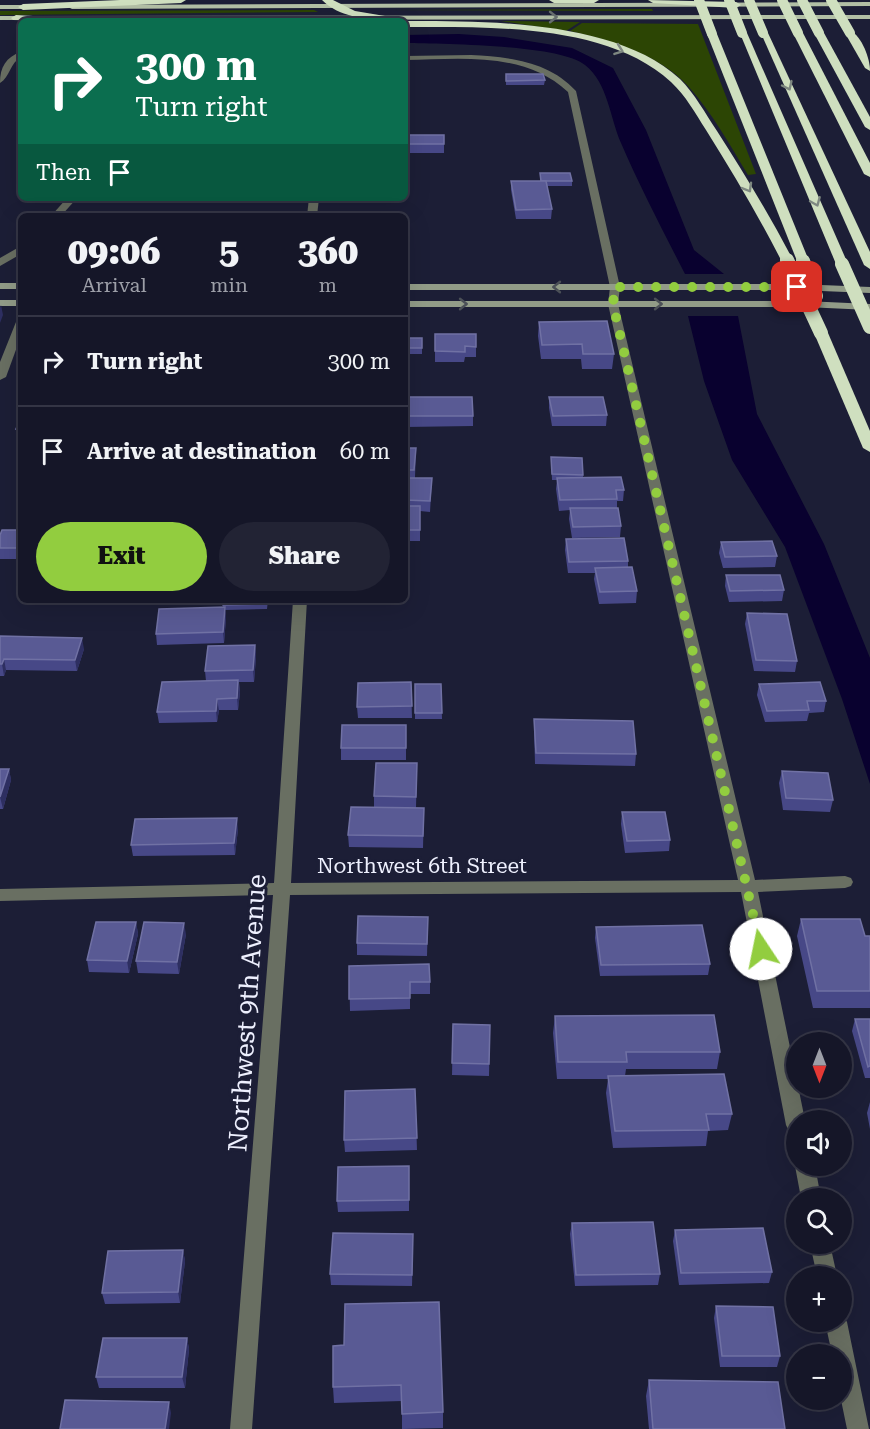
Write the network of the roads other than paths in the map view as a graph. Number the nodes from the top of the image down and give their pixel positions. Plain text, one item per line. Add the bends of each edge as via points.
1 (181, 0) edge
2 (554, 0) edge
3 (594, 0) edge
4 (653, 0) edge
5 (699, 0) edge
6 (748, 0) edge
7 (782, 0) edge
8 (802, 0) edge
9 (831, 0) edge
10 (732, 2) edge
11 (331, 3) edge
12 (870, 4) edge
13 (0, 7) edge
14 (23, 7) junction
15 (386, 17) junction
16 (870, 17) edge
17 (0, 18) edge
18 (16, 18) joint
19 (408, 24) edge
20 (18, 56) edge
21 (408, 58) edge
22 (870, 68) edge
23 (0, 80) edge
24 (870, 127) edge
25 (870, 174) edge
26 (69, 201) edge
27 (59, 213) edge
28 (18, 250) edge
29 (3, 258) edge
30 (870, 265) edge
31 (0, 286) edge
32 (18, 286) edge
33 (408, 287) edge
34 (615, 287) junction
35 (870, 290) edge
36 (0, 303) edge
37 (18, 303) edge
38 (408, 304) edge
39 (613, 304) junction
40 (870, 307) edge
41 (870, 327) edge
42 (18, 330) edge
43 (826, 333) junction
44 (0, 377) edge
45 (870, 447) edge
46 (300, 603) edge
47 (845, 882) dead end
48 (748, 886) junction
49 (282, 889) junction
50 (0, 895) edge
51 (793, 1110) edge
52 (838, 1332) edge
53 (241, 1429) edge
54 (858, 1429) edge

1 - 14 highway
2 - 3 highway
4 - 10 highway
5 - 43 highway, bridge via 802,261
6 -> 30 highway, bridge
7 - 25 highway, bridge
8 - 24 highway, bridge
9 - 22 highway, bridge
10 - 11 main road
10 - 12 main road
10 -> 41 highway, bridge
11 - 14 main road
11 - 15 highway via 356,14
13 - 14 main road
15 -> 16 main road
15 - 18 main road
17 - 18 main road
19 -> 43 highway, bridge via 489,25 562,34 621,51 662,70 686,92 720,142
20 - 23 street via 11,59
21 - 34 street via 505,60 562,78 572,91
26 - 27 street
28 - 29 street
31 - 32 main road
34 -> 33 main road
34 - 35 main road
34 - 39 street
36 - 37 main road
38 -> 39 main road
39 -> 40 main road
39 - 48 street
42 - 44 street
43 - 45 highway
46 - 49 street, Northwest 9th Avenue
47 - 48 street, Northwest 6th Street
48 - 49 street, Northwest 6th Street
48 - 51 street
49 - 50 street, Northwest 6th Street
49 - 53 street, Northwest 9th Avenue
52 - 54 street

